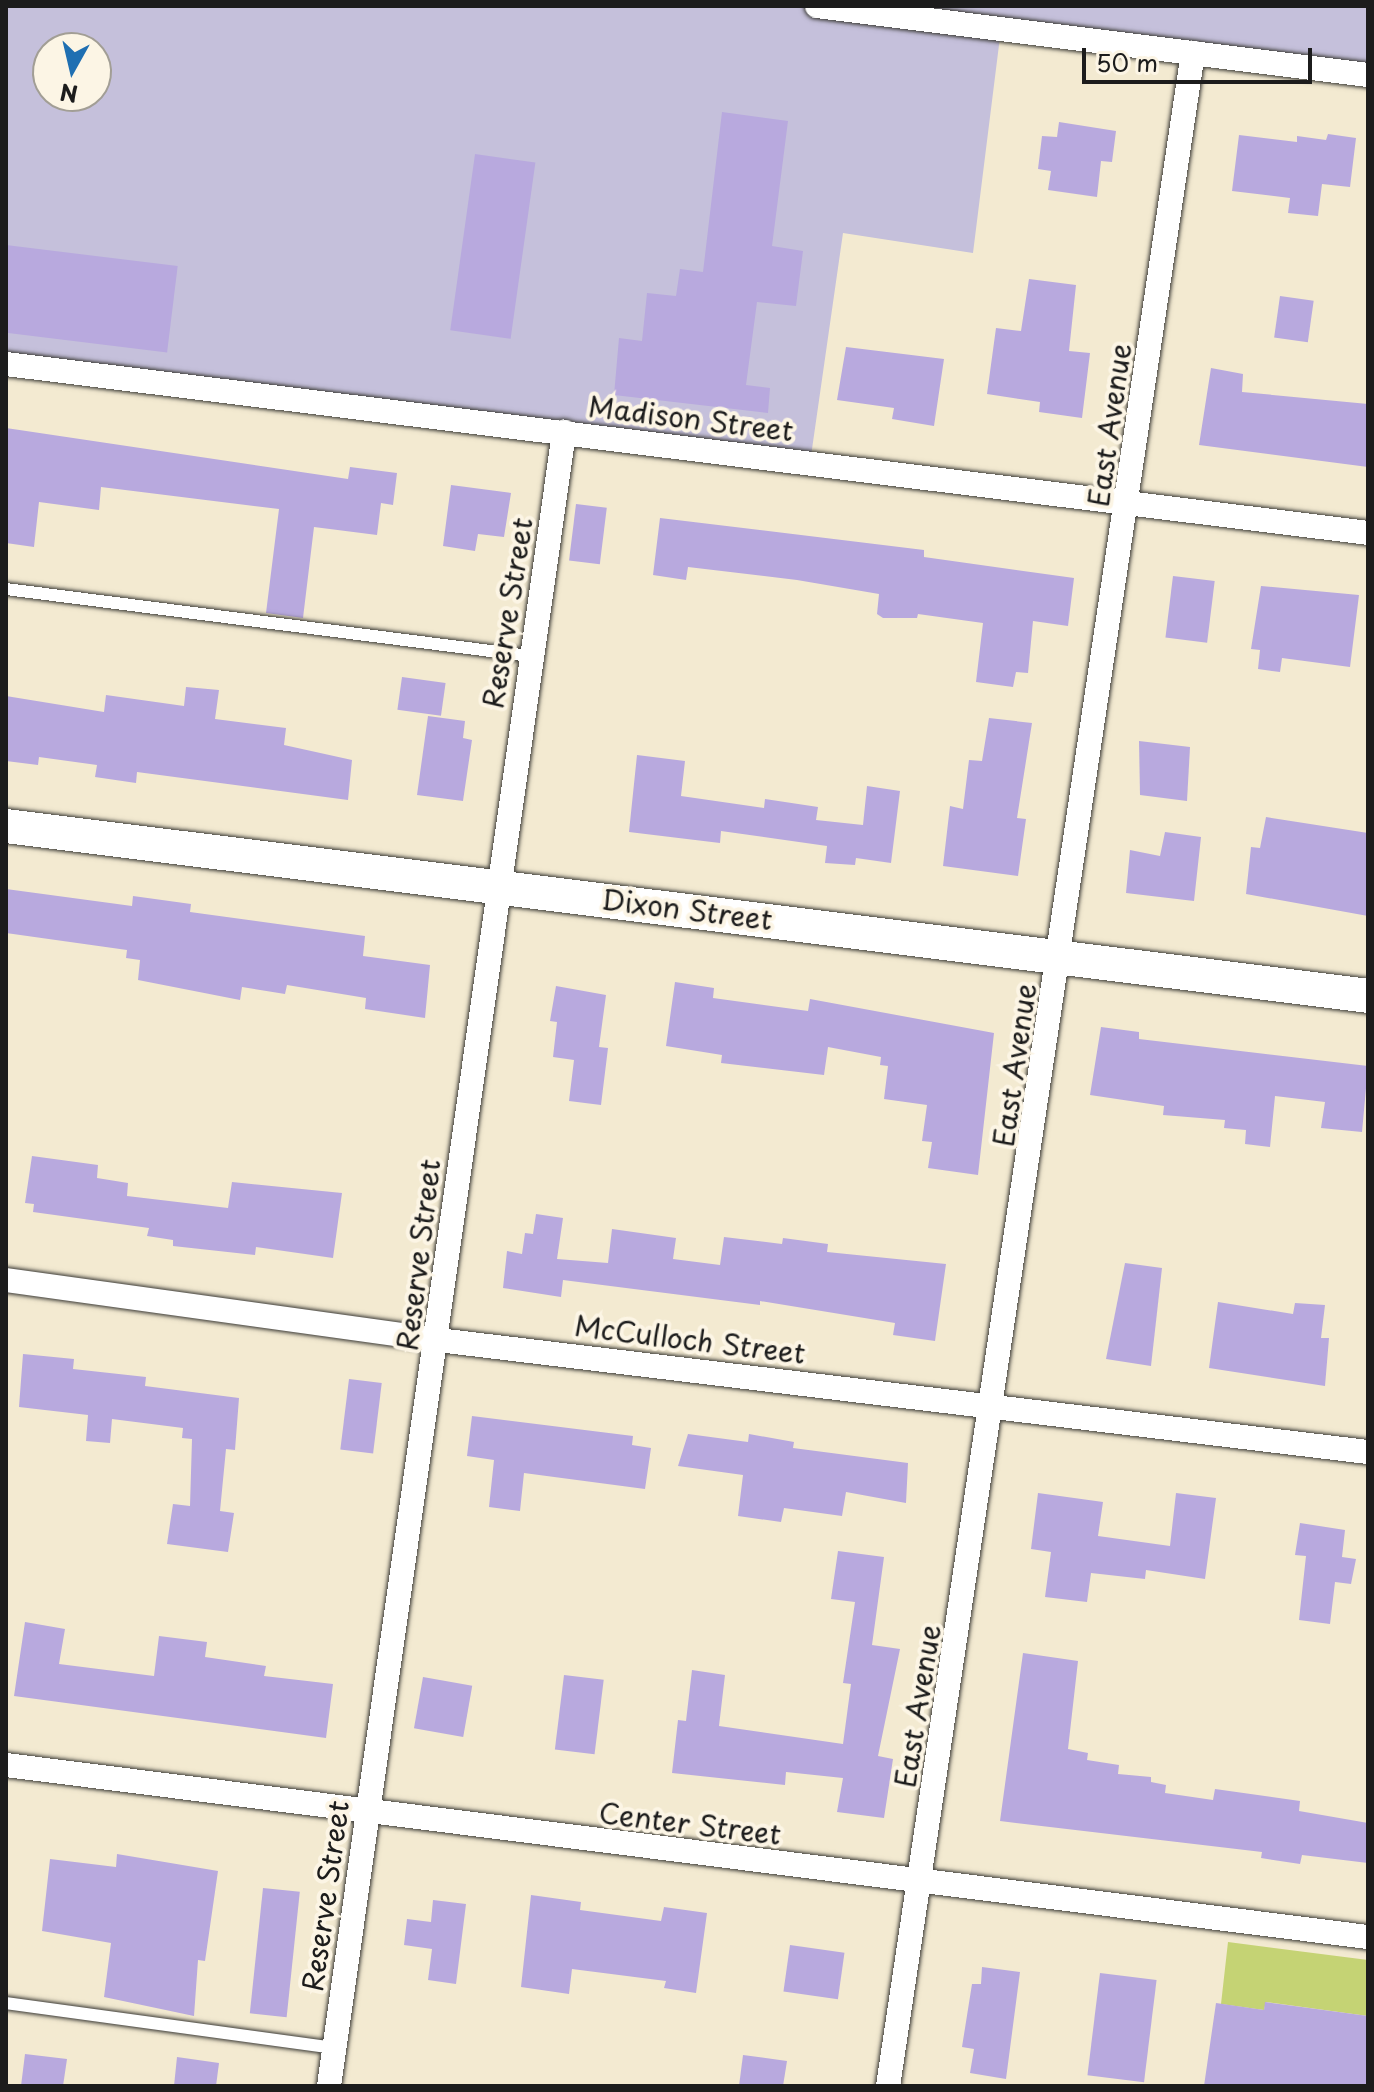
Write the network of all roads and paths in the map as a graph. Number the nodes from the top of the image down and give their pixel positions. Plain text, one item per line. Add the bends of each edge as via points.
1 (817, 6) edge
2 (1193, 53) junction
3 (1368, 75) edge
4 (6, 364) edge
5 (564, 432) junction
6 (1128, 504) junction
7 (1368, 533) edge
8 (6, 589) edge
9 (530, 656) junction
10 (6, 826) edge
11 (496, 885) junction
12 (1061, 955) junction
13 (1368, 996) edge
14 (6, 1280) edge
15 (438, 1340) junction
16 (994, 1405) junction
17 (1368, 1452) edge
18 (6, 1765) edge
19 (367, 1813) junction
20 (920, 1881) junction
21 (1368, 1937) edge
22 (6, 2003) edge
23 (334, 2048) junction
24 (329, 2086) edge
25 (888, 2086) edge

1 - 2 street
2 - 3 street
2 - 6 street, East Avenue
4 - 5 street, Madison Street
5 - 6 street, Madison Street
5 - 9 street, Reserve Street
6 - 7 street, Madison Street
6 - 12 street, East Avenue
8 - 9 lane
9 - 11 street, Reserve Street
10 - 11 street, Dixon Street
11 - 12 street, Dixon Street
11 - 15 street, Reserve Street
12 - 13 street, Dixon Street
12 - 16 street, East Avenue
14 - 15 street, McCulloch Street
15 - 16 street, McCulloch Street
15 - 19 street, Reserve Street
16 - 17 street, McCulloch Street
16 - 20 street, East Avenue
18 - 19 street, Center Street
19 - 20 street, Center Street
19 - 23 street, Reserve Street
20 - 21 street, Center Street
20 - 25 street, East Avenue
22 - 23 lane
23 - 24 street, Reserve Street

